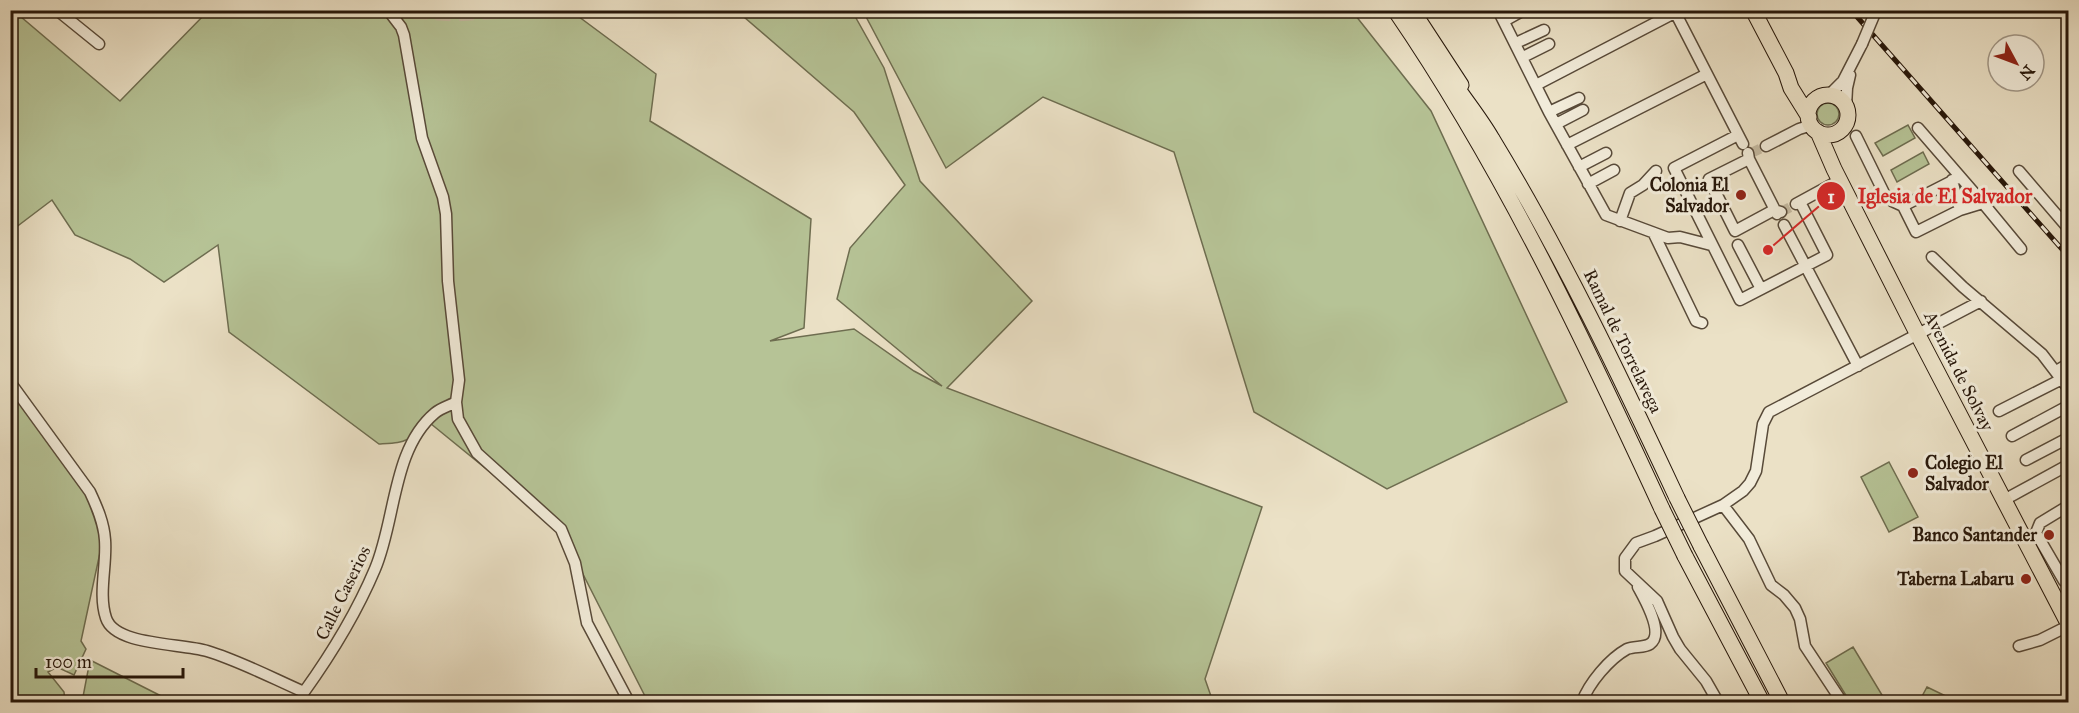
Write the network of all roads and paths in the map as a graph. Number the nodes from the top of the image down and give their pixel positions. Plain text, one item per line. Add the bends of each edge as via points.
1 (57, 10) edge
2 (388, 10) edge
3 (1389, 10) edge
4 (1395, 10) edge
5 (1405, 10) edge
6 (1412, 10) edge
7 (1524, 10) edge
8 (1753, 10) edge
9 (1676, 11) edge
10 (1876, 12) edge
11 (1501, 16) edge
12 (1544, 30) dead end
13 (1516, 43) junction
14 (99, 44) dead end
15 (1549, 44) dead end
16 (1523, 57) junction
17 (1852, 66) junction
18 (1786, 73) junction
19 (1707, 74) junction
20 (1536, 85) junction
21 (1824, 96) junction
22 (1579, 98) dead end
23 (1846, 107) junction
24 (1583, 110) dead end
25 (1549, 112) junction
26 (1556, 124) junction
27 (1813, 125) junction
28 (1918, 128) dead end
29 (1840, 130) junction
30 (1856, 136) dead end
31 (1491, 137) junction
32 (1567, 145) junction
33 (1766, 146) tunnel mouth
34 (1746, 150) junction
35 (1606, 153) dead end
36 (1579, 167) junction
37 (1614, 170) dead end
38 (1656, 171) dead end
39 (2019, 171) dead end
40 (1837, 174) junction
41 (1956, 178) junction
42 (1588, 184) junction
43 (1983, 203) junction
44 (1903, 206) junction
45 (1960, 210) junction
46 (1779, 216) junction
47 (1620, 221) junction
48 (1522, 222) junction
49 (2068, 228) edge
50 (1654, 234) junction
51 (1735, 239) dead end
52 (1711, 244) junction
53 (2020, 249) dead end
54 (1932, 257) dead end
55 (1806, 267) junction
56 (1761, 290) junction
57 (1981, 301) junction
58 (1702, 323) dead end
59 (1918, 335) junction
60 (2068, 364) edge
61 (1858, 366) junction
62 (2062, 379) edge
63 (10, 382) edge
64 (456, 402) junction
65 (2068, 406) edge
66 (1999, 411) dead end
67 (2012, 436) dead end
68 (2068, 438) edge
69 (2026, 460) dead end
70 (2068, 465) edge
71 (2004, 500) junction
72 (1723, 505) junction
73 (2068, 506) edge
74 (1636, 583) junction
75 (2061, 583) edge
76 (2068, 624) edge
77 (2019, 645) dead end
78 (629, 702) edge
79 (1582, 702) edge
80 (1718, 702) edge
81 (1762, 702) edge
82 (1782, 702) edge
83 (1842, 702) edge

1 - 14 street
2 - 64 street via 401,27 406,44 422,138 446,214 448,281 459,380
3 - 48 highway
4 - 48 highway, Ramal de Torrelavega
5 - 31 highway, Ramal de Torrelavega
6 - 31 highway
7 - 11 street
8 - 18 highway, Avenida de Solvay
9 - 19 street
9 - 20 street
10 - 17 street, bridge
11 - 13 street
12 - 13 street
13 - 16 street
15 - 16 street
16 - 20 street
17 - 21 street via 1844,81
17 - 23 street
18 - 21 highway, Avenida de Solvay via 1798,87
18 - 27 highway, Avenida de Solvay
19 - 32 street
19 - 34 street
20 - 25 street
21 - 23 highway via 1841,100
21 - 27 highway via 1810,108
22 - 25 street
23 - 29 highway via 1847,120
24 - 26 street
25 - 26 street
26 - 32 street
27 - 29 highway via 1829,135
27 - 33 street
27 - 40 highway, Avenida de Solvay
28 - 41 street
29 - 40 highway
30 - 44 street via 1884,193
31 - 82 highway, Ramal de Torrelavega, bridge via 1582,300 1677,498
32 - 36 street
34 - 46 street
34 - 46 street via 1708,179 1735,231
34 - 52 street via 1674,168
35 - 36 street
36 - 42 street
37 - 42 street
38 - 47 street via 1630,192
39 - 49 street
40 - 55 street via 1798,203 1827,255
40 - 59 highway, Avenida de Solvay
41 - 43 street
41 - 44 street
41 - 45 street
42 - 47 street via 1603,212
43 - 45 street
43 - 53 street
44 - 45 street via 1917,232
46 - 55 street
47 - 50 street
48 - 81 highway, Ramal de Torrelavega, bridge via 1685,556
50 - 52 street
50 - 58 street via 1696,321
51 - 56 street
52 - 56 street via 1740,300
54 - 57 street
55 - 56 street
55 - 61 street
57 - 59 street
57 - 62 street via 2038,351
59 - 61 street
59 - 71 highway, Avenida de Solvay
60 - 62 street
61 - 72 street via 1769,412 1763,424 1756,471 1743,491
62 - 66 street
63 - 64 street, Calle Caserios via 90,492 99,511 105,541 104,607 110,627 137,640 208,651 304,692 349,625 375,571 412,442 436,412
64 - 78 street via 458,419 477,453 561,529 575,563 587,622
65 - 67 street
68 - 69 street
70 - 71 street
71 - 75 highway, Avenida de Solvay
72 - 74 street via 1636,543 1625,558 1624,571
72 - 83 street via 1749,539 1771,585 1795,608 1805,646
73 - 75 street, Avenida de Solvay via 2040,523 2036,533
74 - 79 street via 1654,620 1653,640 1628,649 1611,662
74 - 80 street via 1657,602 1680,649
75 - 76 highway, Avenida de Solvay
76 - 77 street, Avenida de Solvay via 2040,640

